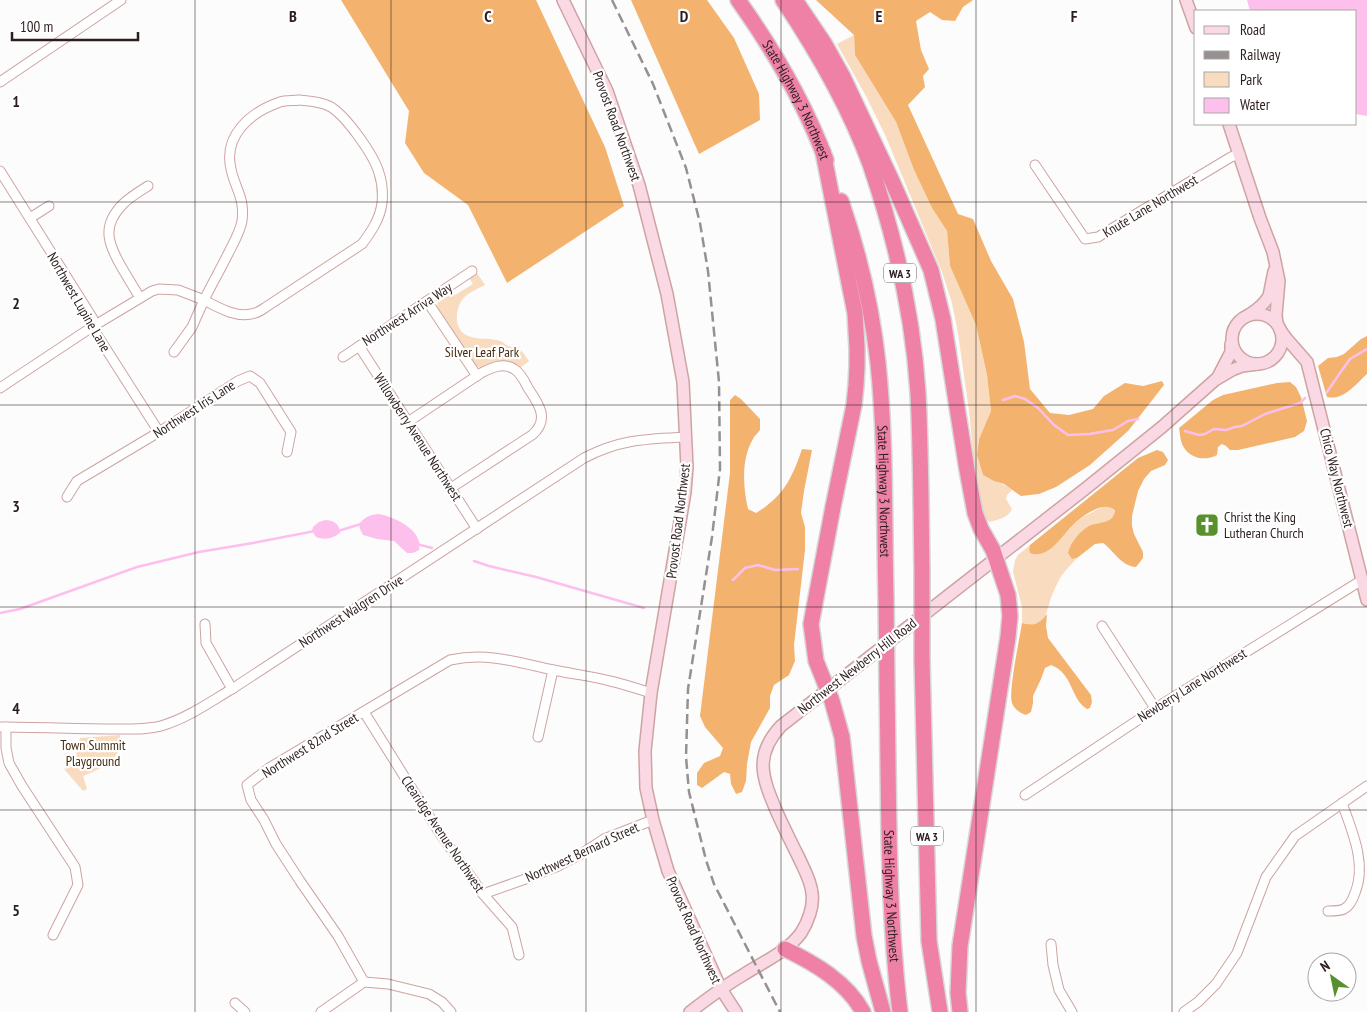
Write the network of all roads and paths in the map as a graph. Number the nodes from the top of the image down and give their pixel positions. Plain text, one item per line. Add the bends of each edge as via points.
1 (121, 0) edge
2 (563, 0) edge
3 (738, 0) edge
4 (783, 0) edge
5 (795, 0) edge
6 (1186, 0) edge
7 (1194, 22) edge
8 (0, 82) edge
9 (1229, 125) edge
10 (823, 152) junction
11 (1240, 154) junction
12 (1035, 165) dead end
13 (0, 171) edge
14 (148, 186) dead end
15 (49, 206) dead end
16 (30, 218) junction
17 (1276, 264) junction
18 (472, 271) dead end
19 (140, 298) junction
20 (204, 300) junction
21 (427, 300) junction
22 (1248, 315) junction
23 (92, 327) junction
24 (1279, 327) junction
25 (1232, 340) junction
26 (359, 346) junction
27 (174, 352) dead end
28 (343, 356) dead end
29 (1304, 358) junction
30 (1271, 359) junction
31 (1258, 364) junction
32 (476, 376) junction
33 (1215, 380) junction
34 (0, 388) edge
35 (408, 422) junction
36 (159, 432) junction
37 (686, 437) junction
38 (287, 452) dead end
39 (450, 488) junction
40 (66, 496) dead end
41 (477, 529) junction
42 (996, 558) junction
43 (1362, 580) junction
44 (1367, 600) edge
45 (205, 624) dead end
46 (1102, 626) dead end
47 (553, 670) junction
48 (232, 689) junction
49 (827, 689) junction
50 (651, 693) junction
51 (1155, 708) junction
52 (364, 712) junction
53 (3, 727) edge
54 (538, 737) dead end
55 (1367, 786) edge
56 (1025, 795) dead end
57 (1342, 804) junction
58 (653, 820) junction
59 (483, 894) junction
60 (1328, 911) dead end
61 (52, 935) dead end
62 (1051, 944) dead end
63 (784, 949) junction
64 (520, 956) dead end
65 (364, 982) junction
66 (721, 989) junction
67 (235, 1003) dead end
68 (245, 1012) edge
69 (321, 1012) edge
70 (451, 1012) edge
71 (690, 1012) edge
72 (736, 1012) edge
73 (863, 1012) edge
74 (883, 1012) edge
75 (900, 1012) edge
76 (940, 1012) edge
77 (960, 1012) edge
78 (1072, 1012) edge
79 (1184, 1012) edge

1 - 8 street
2 - 37 main road, Provost Road Northwest via 607,91 639,185 667,294 683,382
3 - 10 highway, State Highway 3 Northwest / WA 3 via 784,73
4 - 76 highway, WA 3, bridge via 826,70 858,135 889,226 908,308 918,393 930,941
5 - 42 highway via 843,77 931,270 944,319 975,513
6 - 7 main road
9 - 11 main road
10 - 49 highway via 853,304 857,348 854,405 811,624 816,662
10 - 75 highway, State Highway 3 Northwest / WA 3, bridge via 855,246 875,340 880,385 892,934
11 - 12 street, Knute Lane Northwest via 1098,237 1085,239
11 - 17 main road
13 - 16 street, Northwest Lupine Lane
14 - 19 street via 123,204 112,218 108,238
15 - 16 street
16 - 23 street, Northwest Lupine Lane via 93,319
17 - 22 main road via 1269,296 1260,308
17 - 24 main road
18 - 21 street, Northwest Arriva Way
19 - 20 street via 168,288
19 - 23 street
20 - 20 street via 244,315 255,313 362,244 370,233 382,202 379,171 353,130 330,106 316,101 282,102 246,121 234,135 229,154 240,193 242,222
20 - 27 street via 192,327
21 - 26 street, Northwest Arriva Way
21 - 32 street
22 - 24 main road via 1272,318
22 - 25 main road via 1236,324
23 - 34 street
23 - 36 street, Northwest Lupine Lane
24 - 29 main road, Chico Way Northwest
24 - 30 main road via 1280,348
25 - 31 main road via 1240,358
25 - 33 main road, Northwest Newberry Hill Road via 1231,352
26 - 28 street, Northwest Arriva Way
26 - 35 street, Willowberry Avenue Northwest
29 - 30 main road via 1286,353
29 - 43 main road, Chico Way Northwest
30 - 31 main road
31 - 33 main road, Northwest Newberry Hill Road via 1242,366
32 - 35 street
32 - 39 street via 498,366 514,369 539,404 542,413 540,425 532,436
33 - 42 main road, Northwest Newberry Hill Road via 1162,427
35 - 39 street, Willowberry Avenue Northwest
36 - 38 street, Northwest Iris Lane via 250,376 260,383 291,432
36 - 40 street, Northwest Iris Lane via 77,481
37 - 41 street, Northwest Walgren Drive via 634,440 597,452
37 - 50 main road, Provost Road Northwest via 687,467 682,516
39 - 41 street, Willowberry Avenue Northwest
41 - 48 street, Northwest Walgren Drive
42 - 49 main road, Northwest Newberry Hill Road
42 - 77 highway via 1008,595 1009,622 960,946
43 - 44 main road, Chico Way Northwest
43 - 51 street, Newberry Lane Northwest
45 - 48 street via 206,643
46 - 51 street
47 - 50 street, Northwest 82nd Street via 609,680
47 - 52 street, Northwest 82nd Street via 504,659 467,656 450,660
47 - 54 street
48 - 53 street, Northwest Walgren Drive via 191,714 162,726 136,729
49 - 63 main road, Northwest Newberry Hill Road via 774,733 763,762 767,789 812,892 806,924
49 - 74 highway via 842,737 864,936
50 - 58 main road, Provost Road Northwest via 644,751 646,788
51 - 56 street, Newberry Lane Northwest
52 - 59 street, Clearidge Avenue Northwest via 439,832
52 - 65 street, Northwest 82nd Street via 269,768 247,785 251,800 276,844 338,936
53 - 61 street via 9,763 75,867 78,885
55 - 57 street
57 - 60 street via 1360,868 1352,901 1343,909
57 - 79 street via 1295,836 1266,877 1237,953 1216,984
58 - 59 street, Northwest Bernard Street via 604,839 556,867
58 - 66 main road, Provost Road Northwest via 668,871
59 - 64 street, Clearidge Avenue Northwest via 512,927
62 - 78 street via 1059,990
63 - 66 main road, Northwest Newberry Hill Road
63 - 73 highway via 806,959 846,989
65 - 69 street
65 - 70 street via 429,994
66 - 71 main road, Northwest Newberry Hill Road
66 - 72 main road, Provost Road Northwest
67 - 68 street

